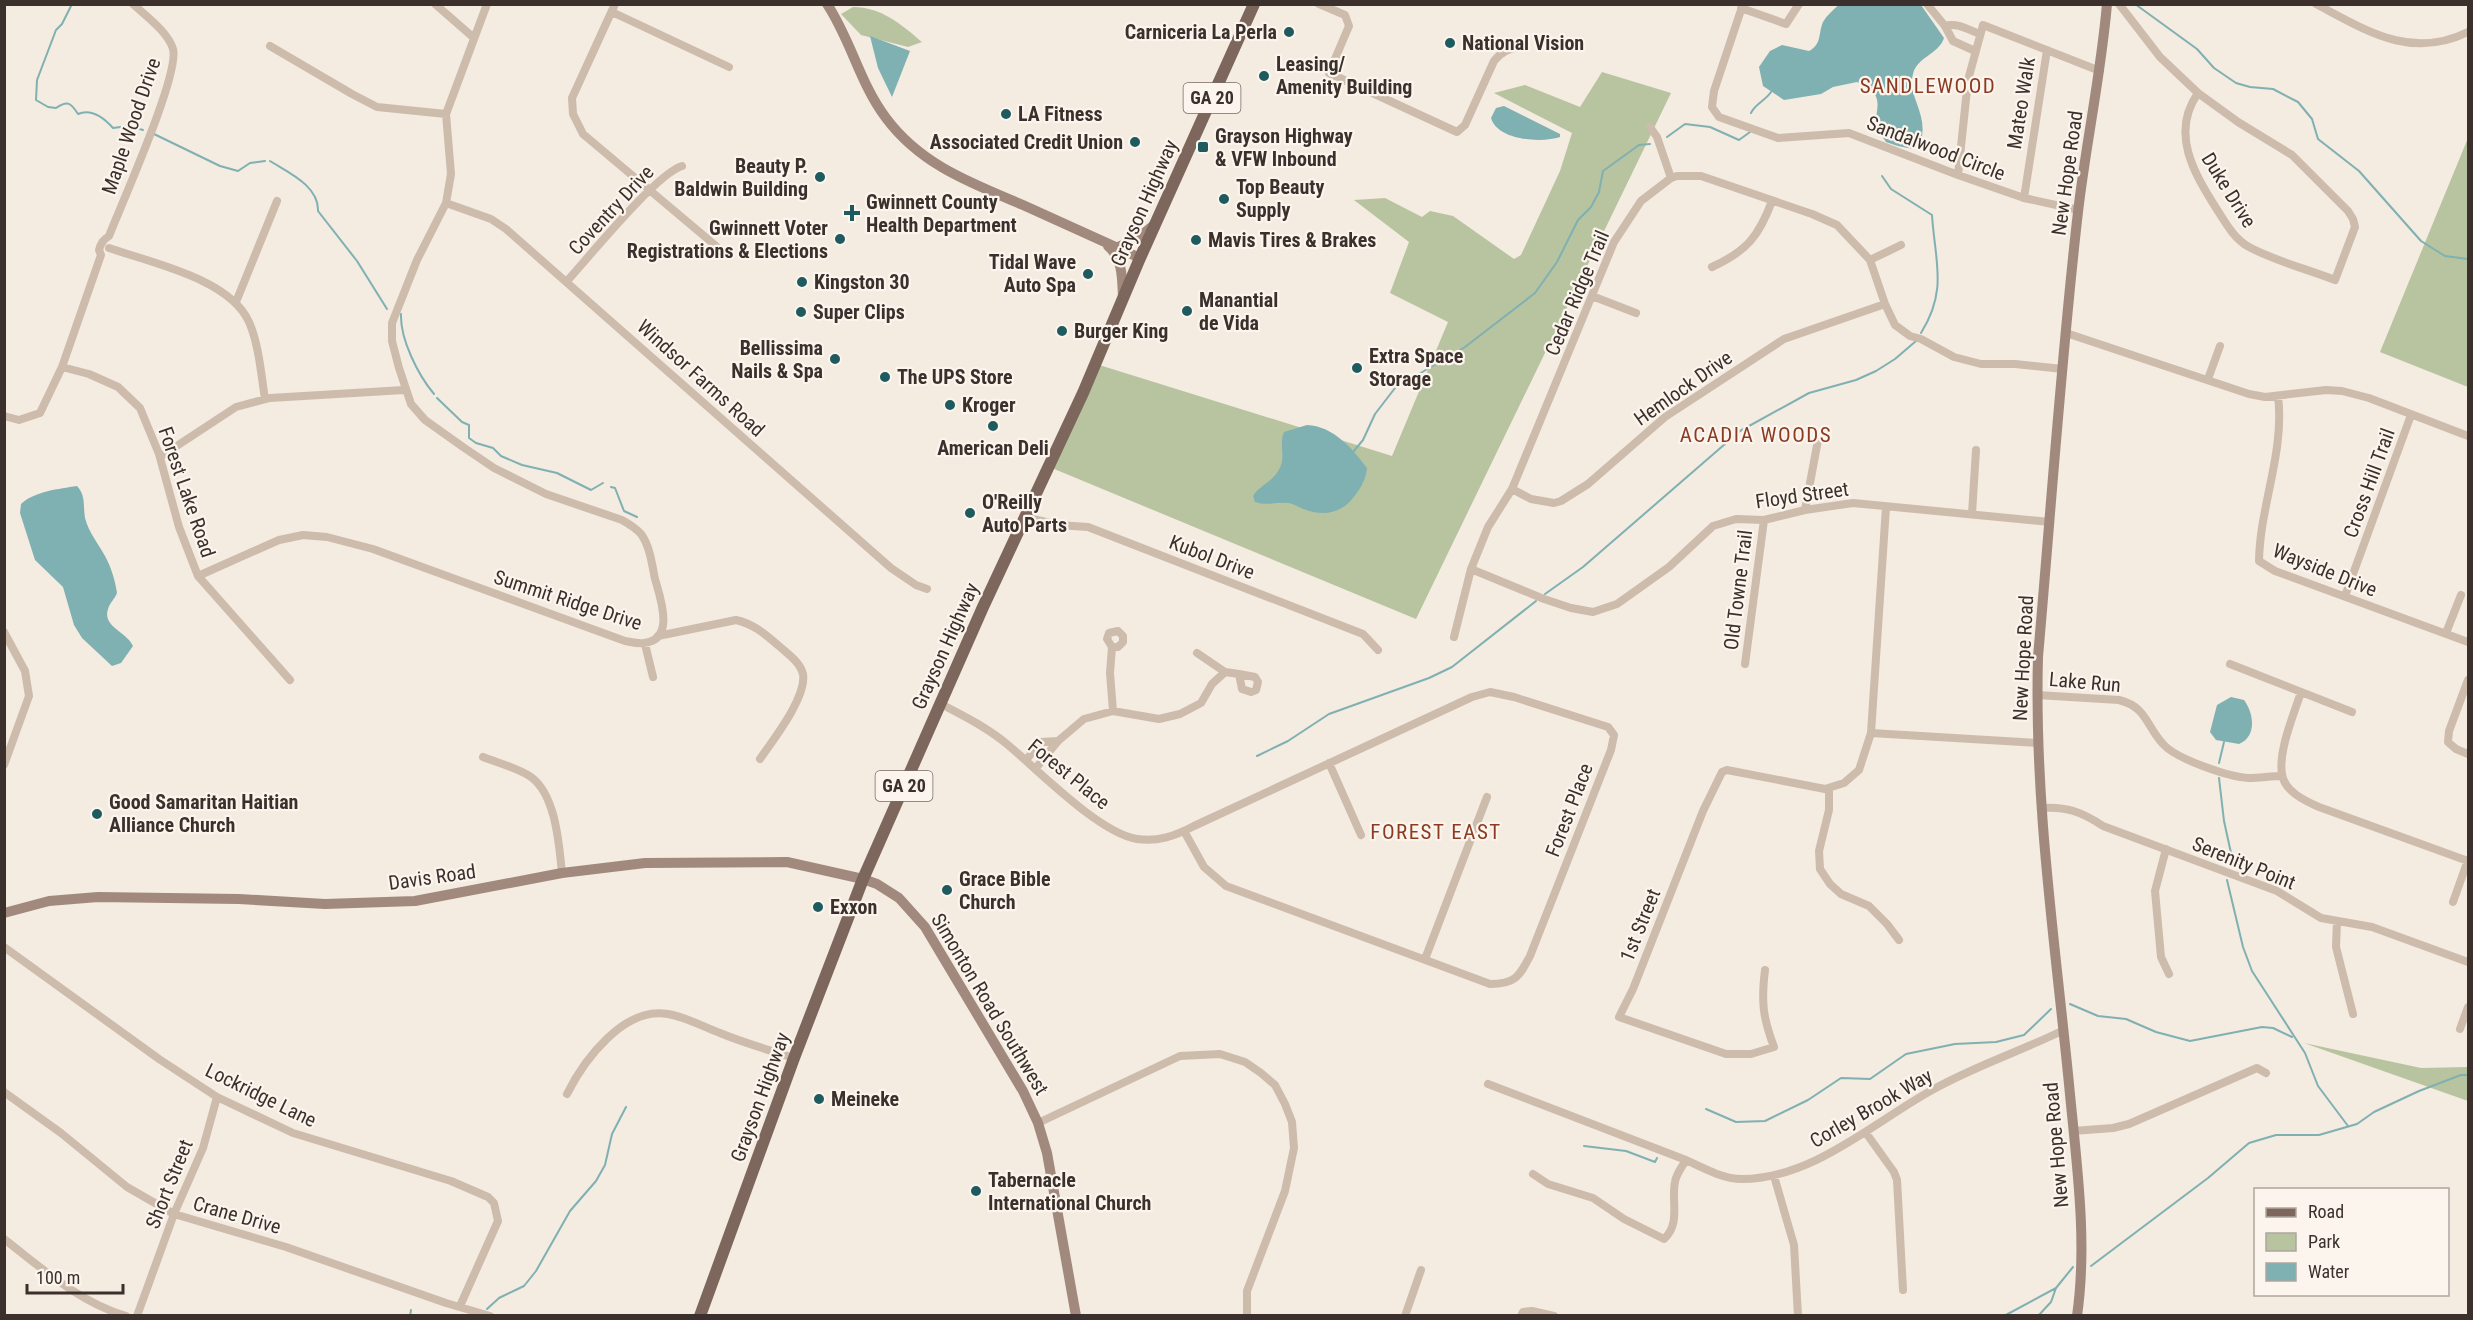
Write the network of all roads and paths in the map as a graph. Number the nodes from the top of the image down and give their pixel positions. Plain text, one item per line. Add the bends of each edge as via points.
1 (134, 4) edge
2 (435, 4) edge
3 (487, 4) edge
4 (827, 4) edge
5 (1254, 4) edge
6 (1319, 4) edge
7 (1799, 4) edge
8 (1927, 4) edge
9 (2107, 4) edge
10 (2119, 4) edge
11 (2316, 4) edge
12 (1742, 6) edge
13 (614, 8) edge
14 (1945, 26) junction
15 (2469, 32) edge
16 (1980, 34) junction
17 (474, 38) junction
18 (270, 45) dead end
19 (1521, 46) dead end
20 (2047, 50) junction
21 (1975, 51) junction
22 (729, 67) dead end
23 (2100, 71) junction
24 (2198, 93) junction
25 (446, 114) junction
26 (1650, 127) dead end
27 (682, 166) dead end
28 (1958, 175) junction
29 (1671, 178) junction
30 (651, 189) junction
31 (2024, 198) junction
32 (277, 201) dead end
33 (1772, 201) junction
34 (446, 203) junction
35 (2079, 210) junction
36 (1157, 222) junction
37 (109, 236) junction
38 (1101, 240) junction
39 (1901, 244) dead end
40 (716, 246) dead end
41 (109, 248) junction
42 (1118, 248) junction
43 (101, 255) junction
44 (1140, 258) junction
45 (1870, 260) junction
46 (1712, 267) dead end
47 (567, 281) junction
48 (1592, 296) junction
49 (1123, 297) junction
50 (236, 302) junction
51 (1885, 304) junction
52 (1636, 314) dead end
53 (2066, 333) junction
54 (2220, 346) dead end
55 (62, 367) junction
56 (2063, 369) junction
57 (2208, 379) junction
58 (404, 390) junction
59 (2278, 396) junction
60 (265, 399) junction
61 (2411, 415) junction
62 (4, 416) edge
63 (2469, 436) edge
64 (1818, 440) dead end
65 (1976, 450) dead end
66 (160, 457) junction
67 (1512, 489) junction
68 (1886, 507) junction
69 (1805, 510) junction
70 (1972, 514) junction
71 (1025, 517) junction
72 (1764, 520) junction
73 (2050, 522) junction
74 (1472, 569) junction
75 (198, 576) junction
76 (927, 589) dead end
77 (2461, 595) dead end
78 (2345, 596) junction
79 (4, 632) edge
80 (2446, 633) junction
81 (658, 636) junction
82 (1454, 637) dead end
83 (2469, 642) edge
84 (645, 644) junction
85 (1112, 647) dead end
86 (1378, 650) dead end
87 (1197, 653) dead end
88 (1745, 664) dead end
89 (2230, 664) dead end
90 (1225, 672) junction
91 (1239, 674) dead end
92 (653, 677) dead end
93 (290, 680) dead end
94 (2469, 680) edge
95 (2301, 692) junction
96 (2037, 695) junction
97 (941, 704) junction
98 (1113, 711) junction
99 (2352, 712) dead end
100 (1871, 734) junction
101 (1058, 741) junction
102 (2037, 743) junction
103 (2469, 754) edge
104 (483, 757) dead end
105 (760, 759) dead end
106 (1026, 760) junction
107 (1329, 763) junction
108 (4, 765) edge
109 (1036, 768) junction
110 (2282, 776) junction
111 (1828, 789) junction
112 (1487, 797) dead end
113 (2042, 808) junction
114 (1184, 831) junction
115 (1361, 835) dead end
116 (2166, 849) junction
117 (2468, 861) edge
118 (562, 873) junction
119 (863, 879) junction
120 (2453, 902) dead end
121 (4, 912) edge
122 (2337, 921) junction
123 (1899, 940) dead end
124 (4, 947) edge
125 (1425, 959) junction
126 (2469, 962) edge
127 (1765, 970) dead end
128 (2169, 974) dead end
129 (2469, 1007) edge
130 (2353, 1014) dead end
131 (2460, 1029) dead end
132 (2064, 1030) junction
133 (794, 1058) junction
134 (2266, 1073) dead end
135 (1488, 1084) dead end
136 (4, 1092) edge
137 (567, 1094) dead end
138 (217, 1097) junction
139 (1038, 1123) junction
140 (2073, 1131) junction
141 (1866, 1133) junction
142 (1686, 1160) junction
143 (1533, 1174) dead end
144 (1774, 1176) junction
145 (174, 1214) junction
146 (4, 1239) edge
147 (1421, 1270) dead end
148 (1903, 1290) dead end
149 (460, 1306) junction
150 (1247, 1314) edge
151 (126, 1316) edge
152 (137, 1316) edge
153 (490, 1316) edge
154 (700, 1316) edge
155 (1076, 1316) edge
156 (1405, 1316) edge
157 (1521, 1316) edge
158 (1554, 1316) edge
159 (1798, 1316) edge
160 (2077, 1316) edge

1 - 37 street, Maple Wood Drive via 170,42 173,63 148,141
2 - 17 street
3 - 17 street, Summit Ridge Drive
4 - 38 street via 874,100 910,146 956,176
5 - 36 main road, Grayson Highway / GA 20
6 - 19 street via 1345,15 1349,26 1329,74 1457,132 1463,129 1499,54
7 - 12 street, Sandalwood Circle via 1786,24
8 - 14 street
9 - 23 street, New Hope Road
10 - 24 street via 2160,57
11 - 15 street via 2366,30 2404,42 2426,45 2450,41
12 - 28 street, Sandalwood Circle via 1714,91 1712,107 1719,117 1779,138 1850,133
13 - 22 street
13 - 30 street via 572,98 573,114 583,134
14 - 16 street via 1958,25
14 - 21 street via 1953,41
16 - 20 street via 1983,25
16 - 21 street
17 - 25 street, Summit Ridge Drive
18 - 25 street via 377,107
20 - 23 street
20 - 31 street, Mateo Walk
21 - 28 street
23 - 35 street, New Hope Road
24 - 24 street, Duke Drive via 2187,119 2186,152 2232,231 2248,246 2335,280 2355,226 2348,211 2292,155
25 - 34 street, Summit Ridge Drive via 451,174
26 - 29 street
27 - 30 street, Coventry Drive via 672,169
28 - 31 street, Sandalwood Circle
29 - 33 street via 1701,176
29 - 48 street, Cedar Ridge Trail via 1635,209 1614,242
30 - 40 street
30 - 47 street, Coventry Drive
31 - 35 street, Sandalwood Circle
32 - 50 street
33 - 45 street via 1837,225
33 - 46 street via 1753,239 1737,254
34 - 47 street, Windsor Farms Road via 490,219
34 - 58 street, Summit Ridge Drive via 417,260 392,323 392,341
35 - 53 street, New Hope Road
36 - 42 street
36 - 44 main road, Grayson Highway / GA 20
37 - 41 street, Maple Wood Drive
37 - 43 street, Maple Wood Drive via 103,239
38 - 42 street
38 - 49 street via 1119,260
39 - 45 street
41 - 43 street, Maple Wood Drive
41 - 50 street via 209,283
42 - 44 street
43 - 55 street, Maple Wood Drive
44 - 49 main road, Grayson Highway / GA 20
45 - 51 street
47 - 76 street, Windsor Farms Road via 891,568
48 - 52 street
48 - 67 street, Cedar Ridge Trail
49 - 71 main road, Grayson Highway / GA 20
50 - 60 street via 250,325
51 - 56 street via 1895,325 1954,357 1981,364
51 - 67 street, Hemlock Drive via 1784,339 1665,417 1588,484 1561,501 1531,500
53 - 56 street, New Hope Road
53 - 57 street
54 - 57 street
55 - 62 street, Maple Wood Drive via 40,412 20,420
55 - 66 street, Forest Lake Road via 118,387 131,397 140,408
56 - 73 street, New Hope Road
57 - 59 street via 2249,394
58 - 60 street
58 - 81 street, Summit Ridge Drive via 425,420 495,468 546,494 633,527 647,545 661,601 664,620
59 - 61 street via 2342,391
59 - 78 street, Wayside Drive via 2280,434 2259,561 2275,571
60 - 66 street via 236,407
61 - 63 street
61 - 78 street, Cross Hill Trail
64 - 69 street
65 - 70 street
66 - 75 street, Forest Lake Road via 179,527
67 - 74 street, Cedar Ridge Trail via 1488,527
68 - 69 street, Floyd Street via 1853,503
68 - 70 street, Floyd Street
68 - 100 street
69 - 72 street, Floyd Street
70 - 73 street, Floyd Street
71 - 86 street, Kubol Drive via 1088,527 1363,634
71 - 97 main road, Grayson Highway / GA 20
72 - 74 street, Floyd Street via 1736,519 1713,526 1669,567 1621,601 1593,612 1571,608
72 - 88 street, Old Towne Trail
73 - 96 street, New Hope Road
74 - 82 street, Cedar Ridge Trail
75 - 84 street, Summit Ridge Drive via 279,540 303,535 327,537 373,549 625,641
75 - 93 street, Forest Lake Road
77 - 80 street
78 - 80 street, Wayside Drive
79 - 108 street via 25,671 29,696
80 - 83 street, Wayside Drive
81 - 84 street, Summit Ridge Drive
81 - 105 street via 736,620 748,622 799,665 803,673 799,695
84 - 92 street
85 - 98 street
87 - 90 street
89 - 95 street
90 - 91 street
90 - 98 street via 1201,703 1180,714 1159,719
94 - 103 street via 2448,742
95 - 99 street
95 - 110 street via 2282,758
96 - 102 street, New Hope Road
96 - 110 street, Lake Run via 2131,703 2165,747 2178,755 2236,776
97 - 106 street, Forest Place via 983,727
97 - 119 main road, Grayson Highway / GA 20
98 - 101 street via 1084,719
100 - 102 street
100 - 111 street via 1859,770 1844,783
101 - 106 street via 1041,742
101 - 109 street
102 - 113 street, New Hope Road
104 - 118 street via 530,776 541,787 556,823
106 - 109 street, Forest Place
107 - 114 street, Forest Place
107 - 115 street
107 - 125 street, Forest Place via 1490,692 1608,727 1614,735 1520,975 1506,984 1490,984
109 - 114 street, Forest Place via 1099,821 1135,839 1159,840
110 - 117 street via 2297,796 2308,802
111 - 123 street via 1829,810 1819,851 1820,869 1841,894 1869,906
111 - 127 street, 1st Street via 1722,772 1619,1017 1726,1054 1751,1054 1774,1047 1761,999
112 - 125 street
113 - 116 street, Serenity Point via 2078,811 2103,826
113 - 132 street, New Hope Road
114 - 125 street, Forest Place via 1204,867 1226,886
116 - 122 street, Serenity Point via 2277,891 2321,918
116 - 128 street via 2155,891 2161,957
117 - 120 street
118 - 119 street, Davis Road via 645,862 764,861 787,862
118 - 121 street, Davis Road via 415,901 325,904 98,897 49,901
119 - 133 main road, Grayson Highway / GA 20
119 - 139 street, Simonton Road Southwest via 898,898 925,927 1014,1074
122 - 126 street, Serenity Point via 2372,927
122 - 130 street via 2336,947
124 - 138 street, Lockridge Lane
129 - 131 street
132 - 140 street, New Hope Road
132 - 141 street, Corley Brook Way via 1937,1087
133 - 137 street via 657,1013 634,1019 597,1046
133 - 154 main road, Grayson Highway / GA 20
134 - 140 street via 2257,1068 2130,1124
135 - 142 street, Corley Brook Way
136 - 145 street, Crane Drive via 127,1187
138 - 145 street, Short Street via 203,1148
138 - 149 street, Lockridge Lane via 293,1133 451,1180 488,1197 494,1203 498,1221
139 - 150 street via 1180,1056 1220,1054 1261,1072 1275,1085 1288,1111 1294,1148 1285,1191 1247,1291
139 - 155 street, Simonton Road Southwest
140 - 160 street, New Hope Road via 2081,1240
141 - 144 street, Corley Brook Way
141 - 148 street via 1897,1180
142 - 143 street via 1674,1182 1674,1217 1671,1233 1664,1239 1593,1198 1548,1184
142 - 144 street, Corley Brook Way via 1711,1172 1740,1179
144 - 159 street via 1794,1245
145 - 149 street, Crane Drive
145 - 152 street, Short Street
146 - 151 street via 75,1293
147 - 156 street
149 - 153 street, Crane Drive
157 - 158 street via 1532,1311

